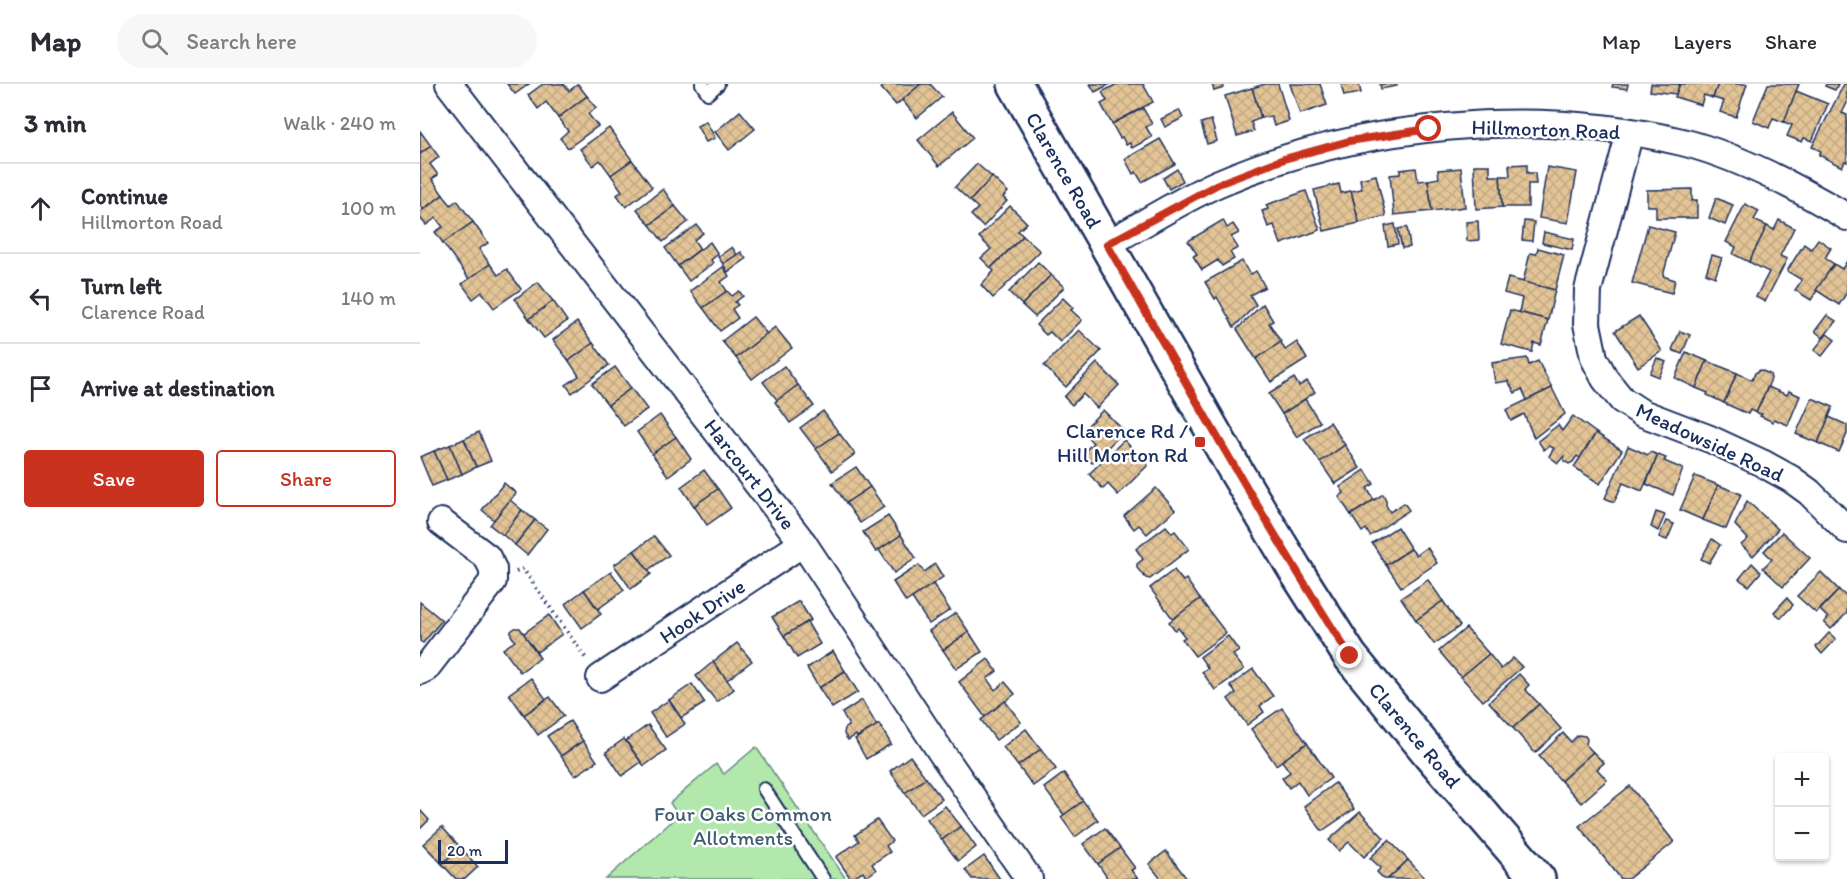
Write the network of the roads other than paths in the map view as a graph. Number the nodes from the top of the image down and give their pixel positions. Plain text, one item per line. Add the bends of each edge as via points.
1 (449, 84) edge
2 (702, 84) edge
3 (718, 84) edge
4 (1015, 84) edge
5 (1630, 132) junction
6 (1847, 217) edge
7 (1107, 244) junction
8 (441, 522) dead end
9 (1847, 530) edge
10 (803, 543) junction
11 (420, 671) edge
12 (600, 678) road end
13 (764, 789) dead end
14 (823, 879) edge
15 (1029, 879) edge
16 (1538, 879) edge

1 - 10 street, Harcourt Drive
2 - 3 lane via 708,93
4 - 7 street, Clarence Road
5 - 6 street, Hillmorton Road via 1684,143 1740,162 1804,191
5 - 7 street, Hillmorton Road via 1510,124 1429,129 1349,141 1284,159 1218,184
5 - 9 street, Meadowside Road via 1588,290 1587,324 1594,358 1605,379 1622,400 1642,413 1710,438 1791,479
7 - 16 street, Clarence Road via 1234,468 1350,656
8 - 11 street via 487,557 493,581
10 - 12 street, Hook Drive
10 - 15 street, Harcourt Drive
13 - 14 lane

